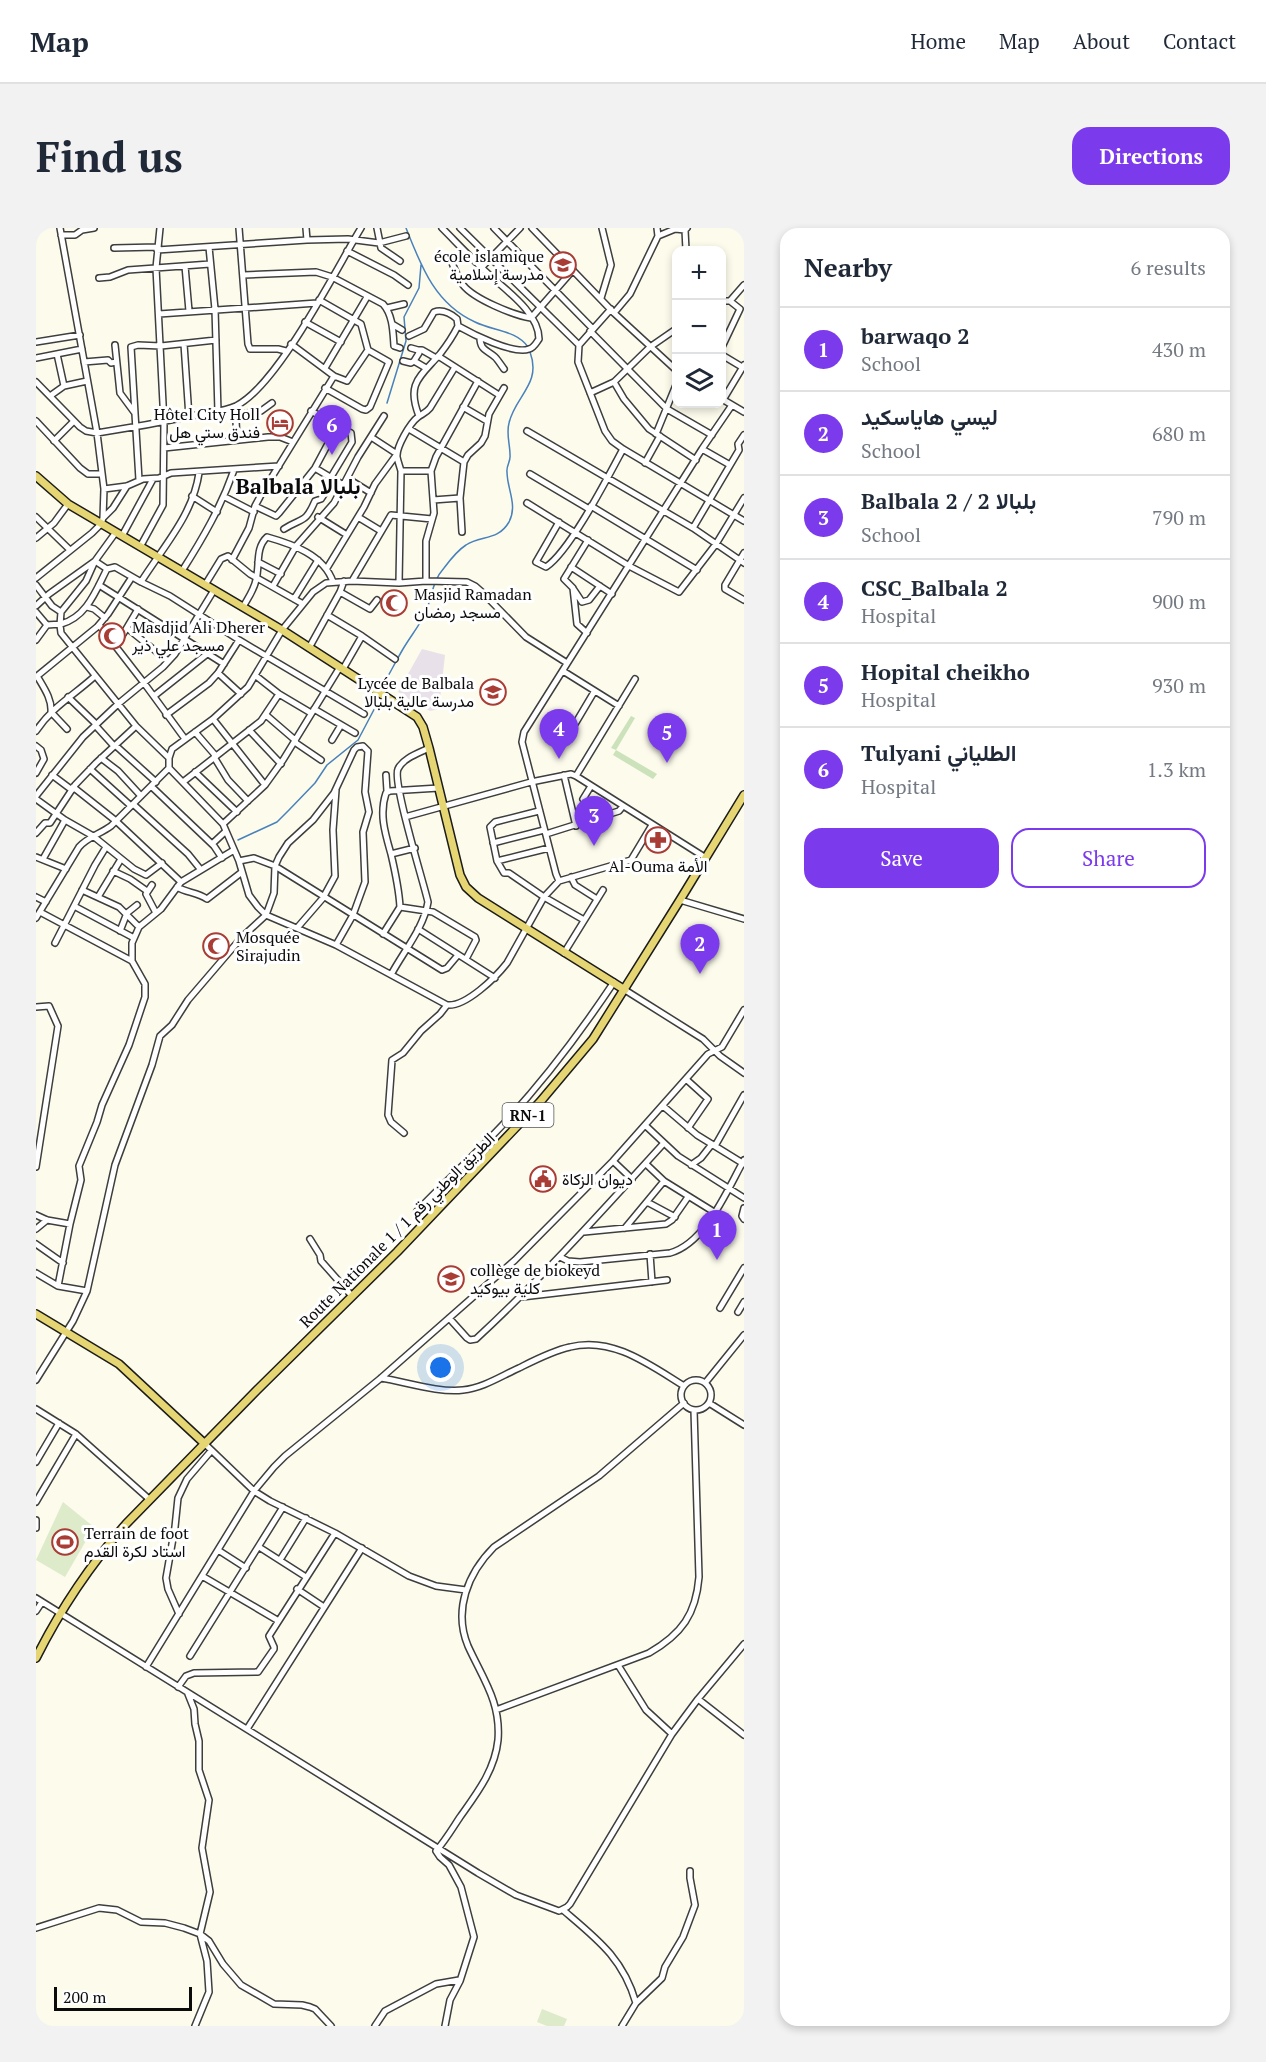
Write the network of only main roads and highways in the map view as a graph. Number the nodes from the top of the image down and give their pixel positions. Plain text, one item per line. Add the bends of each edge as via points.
1 (36, 476) edge
2 (744, 795) edge
3 (625, 989) junction
4 (36, 1314) edge
5 (204, 1444) junction
6 (36, 1658) edge

1 - 3 main road via 68,504 282,630 417,717 466,887
2 - 3 main road, Route Nationale 1 / الطريق الوطني رقم 1 / RN-1
3 - 5 main road, Route Nationale 1 / الطريق الوطني رقم 1 / RN-1 via 593,1039 540,1102
4 - 5 main road via 118,1364
5 - 6 main road, Route Nationale 1 / الطريق الوطني رقم 1 / RN-1 via 113,1539 61,1613

